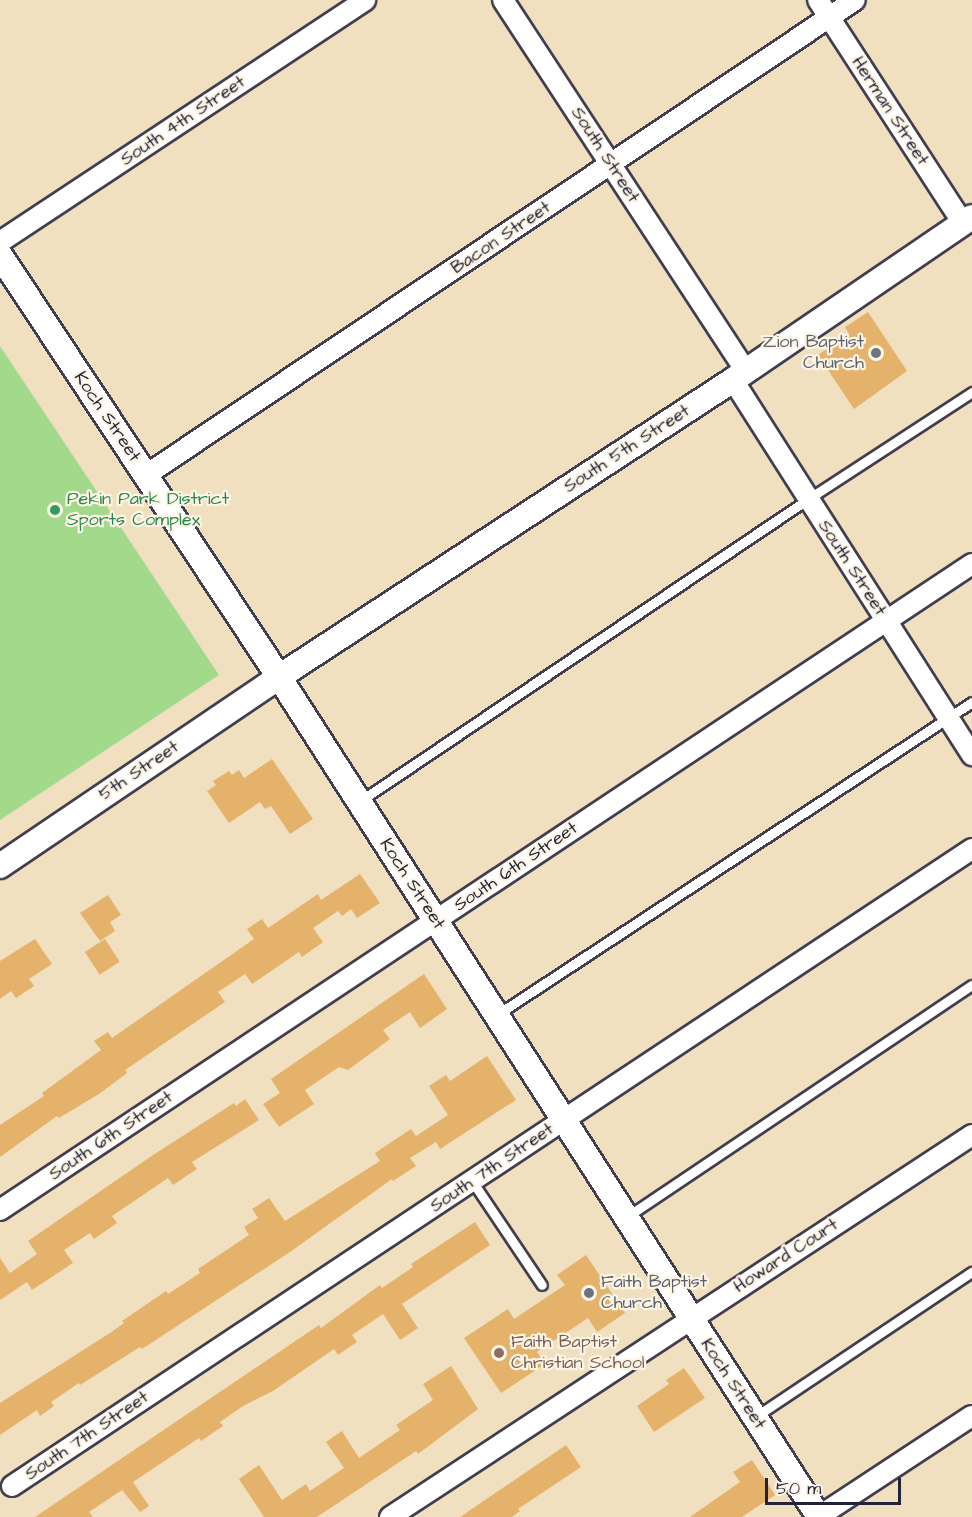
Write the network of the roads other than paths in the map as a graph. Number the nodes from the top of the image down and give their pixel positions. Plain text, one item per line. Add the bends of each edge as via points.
1 (365, 0) edge
2 (503, 0) edge
3 (818, 0) edge
4 (855, 0) edge
5 (829, 18) junction
6 (612, 165) junction
7 (968, 220) edge
8 (0, 242) edge
9 (0, 255) edge
10 (740, 376) junction
11 (972, 392) edge
12 (146, 476) junction
13 (808, 499) junction
14 (972, 564) edge
15 (886, 620) junction
16 (279, 677) junction
17 (972, 702) edge
18 (948, 717) junction
19 (972, 755) edge
20 (359, 802) junction
21 (972, 849) edge
22 (0, 866) edge
23 (436, 921) junction
24 (972, 985) edge
25 (496, 1015) junction
26 (563, 1120) junction
27 (972, 1135) edge
28 (472, 1181) junction
29 (0, 1210) edge
30 (626, 1217) junction
31 (972, 1272) edge
32 (542, 1285) dead end
33 (691, 1318) junction
34 (972, 1416) edge
35 (755, 1418) junction
36 (12, 1486) dead end
37 (390, 1517) edge
38 (818, 1517) edge

1 - 8 street, South 4th Street
2 - 6 street, South Street
3 - 5 street, Herman Street
4 - 5 street, Bacon Street
5 - 6 street, Bacon Street
5 - 7 street, Herman Street
6 - 10 street, South Street
6 - 12 street, Bacon Street
7 - 10 street, South 5th Street
9 - 12 street, Koch Street
10 - 13 street, South Street
10 - 16 street, South 5th Street
11 - 13 lane
12 - 16 street, Koch Street
13 - 15 street, South Street
13 - 20 lane
14 - 15 street, South 6th Street
15 - 18 street, South Street
15 - 23 street, South 6th Street
16 - 20 street, Koch Street
16 - 22 street, 5th Street
17 - 18 lane
18 - 19 street, South Street
18 - 25 lane
20 - 23 street, Koch Street
21 - 26 street, South 7th Street
23 - 25 street, Koch Street
23 - 29 street, South 6th Street
24 - 30 lane
25 - 26 street, Koch Street
26 - 28 street, South 7th Street
26 - 30 street, Koch Street
27 - 33 street, Howard Court
28 - 32 lane
28 - 36 street, South 7th Street
30 - 33 street, Koch Street
31 - 35 lane
33 - 35 street, Koch Street
33 - 37 street, Howard Court
34 - 38 street
35 - 38 street, Koch Street

